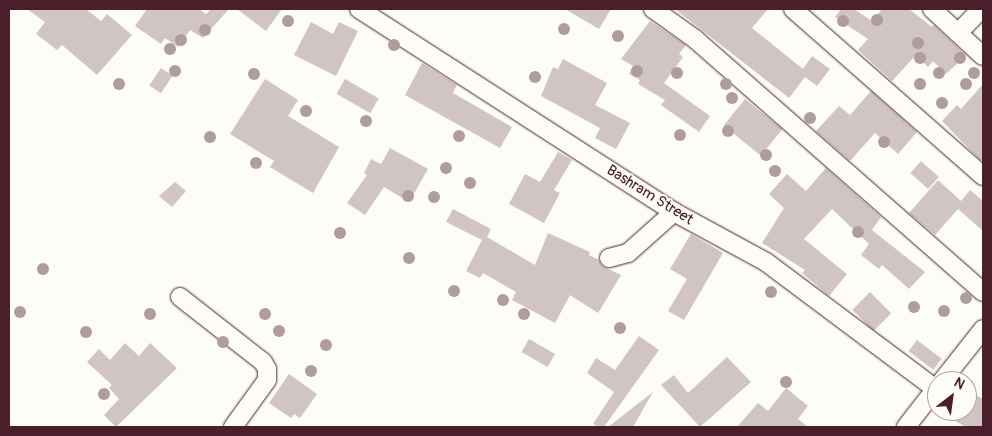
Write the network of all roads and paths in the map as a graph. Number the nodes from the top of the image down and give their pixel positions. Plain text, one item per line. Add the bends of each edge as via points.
1 (359, 9) edge
2 (653, 9) edge
3 (793, 9) edge
4 (932, 9) edge
5 (981, 9) edge
6 (958, 33) junction
7 (983, 56) edge
8 (983, 176) edge
9 (674, 212) junction
10 (609, 258) dead end
11 (983, 292) edge
12 (180, 297) dead end
13 (983, 329) edge
14 (950, 371) edge
15 (927, 378) edge
16 (927, 400) edge
17 (233, 427) edge
18 (906, 427) edge

1 - 9 street, Bashram Street
2 - 11 street via 694,39
3 - 8 street
4 - 6 street
5 - 6 street
6 - 7 street
9 - 10 street via 628,253
9 - 15 street, Bashram Street via 766,262
12 - 17 street via 263,362 267,369 267,380
13 - 14 street
16 - 18 street

